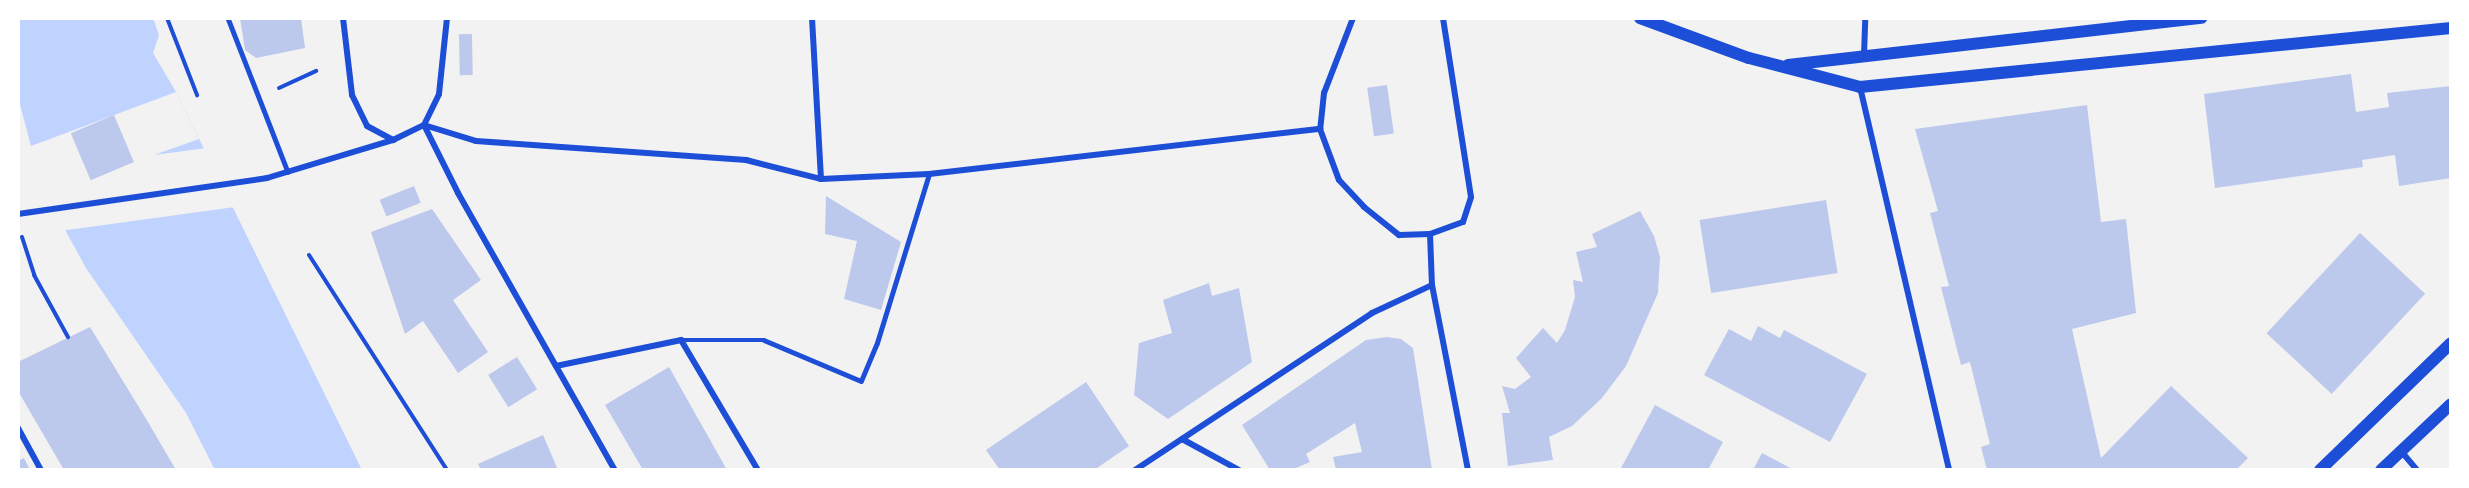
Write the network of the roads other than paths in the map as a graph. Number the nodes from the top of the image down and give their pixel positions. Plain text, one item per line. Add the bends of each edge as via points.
1 (228, 18) edge
2 (343, 18) edge
3 (447, 18) edge
4 (812, 18) edge
5 (1353, 18) edge
6 (1443, 18) edge
7 (1640, 18) edge
8 (1865, 18) edge
9 (2201, 18) edge
10 (2451, 28) edge
11 (1864, 55) junction
12 (1781, 66) junction
13 (1860, 87) junction
14 (424, 125) junction
15 (1320, 129) junction
16 (393, 140) junction
17 (288, 172) junction
18 (929, 174) junction
19 (821, 179) junction
20 (21, 213) edge
21 (1431, 234) junction
22 (1432, 285) junction
23 (681, 340) junction
24 (2451, 343) edge
25 (556, 366) junction
26 (2451, 404) edge
27 (18, 428) edge
28 (1182, 440) junction
29 (2401, 452) junction
30 (41, 470) edge
31 (615, 470) edge
32 (758, 470) edge
33 (1135, 470) edge
34 (1239, 470) edge
35 (1468, 470) edge
36 (1948, 470) edge
37 (2320, 470) edge
38 (2381, 470) edge
39 (2417, 470) edge

1 - 17 lane
2 - 16 street via 352,95 367,126
3 - 14 street via 439,94
4 - 19 street
5 - 15 street via 1324,93
6 - 21 street via 1471,196 1462,222
7 - 12 main road
8 - 11 street
9 - 11 main road
10 - 13 main road
11 - 12 main road
12 - 13 main road
13 - 36 street
14 - 16 street
14 - 19 street via 476,141 746,160
14 - 25 street
15 - 18 street
15 - 21 street via 1339,180 1364,207 1400,235
16 - 17 street
17 - 20 street
18 - 19 street
18 - 23 lane via 877,343 861,381 764,340
21 - 22 street
22 - 28 street via 1372,313
22 - 35 street
23 - 25 street
23 - 32 street
24 - 37 main road
25 - 31 street
26 - 29 main road
27 - 30 street
28 - 33 street
28 - 34 street
29 - 38 main road
29 - 39 street

